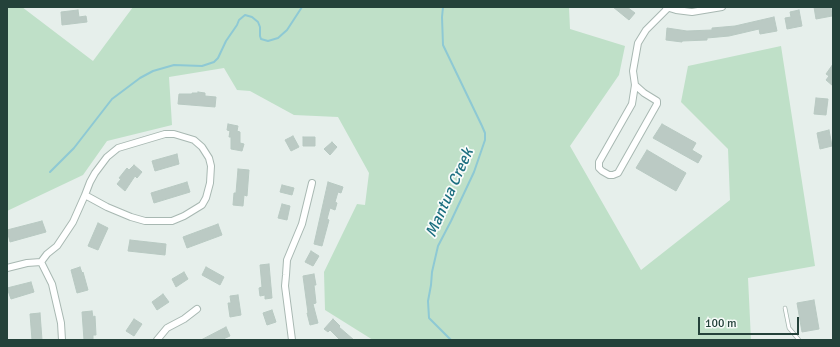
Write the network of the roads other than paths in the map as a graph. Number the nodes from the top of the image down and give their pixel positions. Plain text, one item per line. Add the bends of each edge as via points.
1 (667, 7) edge
2 (722, 7) edge
3 (635, 86) junction
4 (312, 183) dead end
5 (85, 195) junction
6 (42, 262) junction
7 (7, 268) edge
8 (785, 308) dead end
9 (197, 309) dead end
10 (62, 340) edge
11 (157, 340) edge
12 (292, 340) edge
13 (799, 340) edge

1 - 2 street via 692,12
1 - 3 street via 638,43 633,71
3 - 3 street via 632,104 599,162 599,168 609,175 618,173 657,104 657,101
4 - 12 street via 302,224 288,260 286,275 285,286
5 - 5 street via 95,173 107,157 118,148 165,134 174,134 194,140 209,158 211,176 202,205 172,221 145,221 130,217
5 - 6 street via 73,222 57,246
6 - 7 street
6 - 10 street via 52,284 61,323
8 - 13 lane via 789,328
9 - 11 street via 167,328

